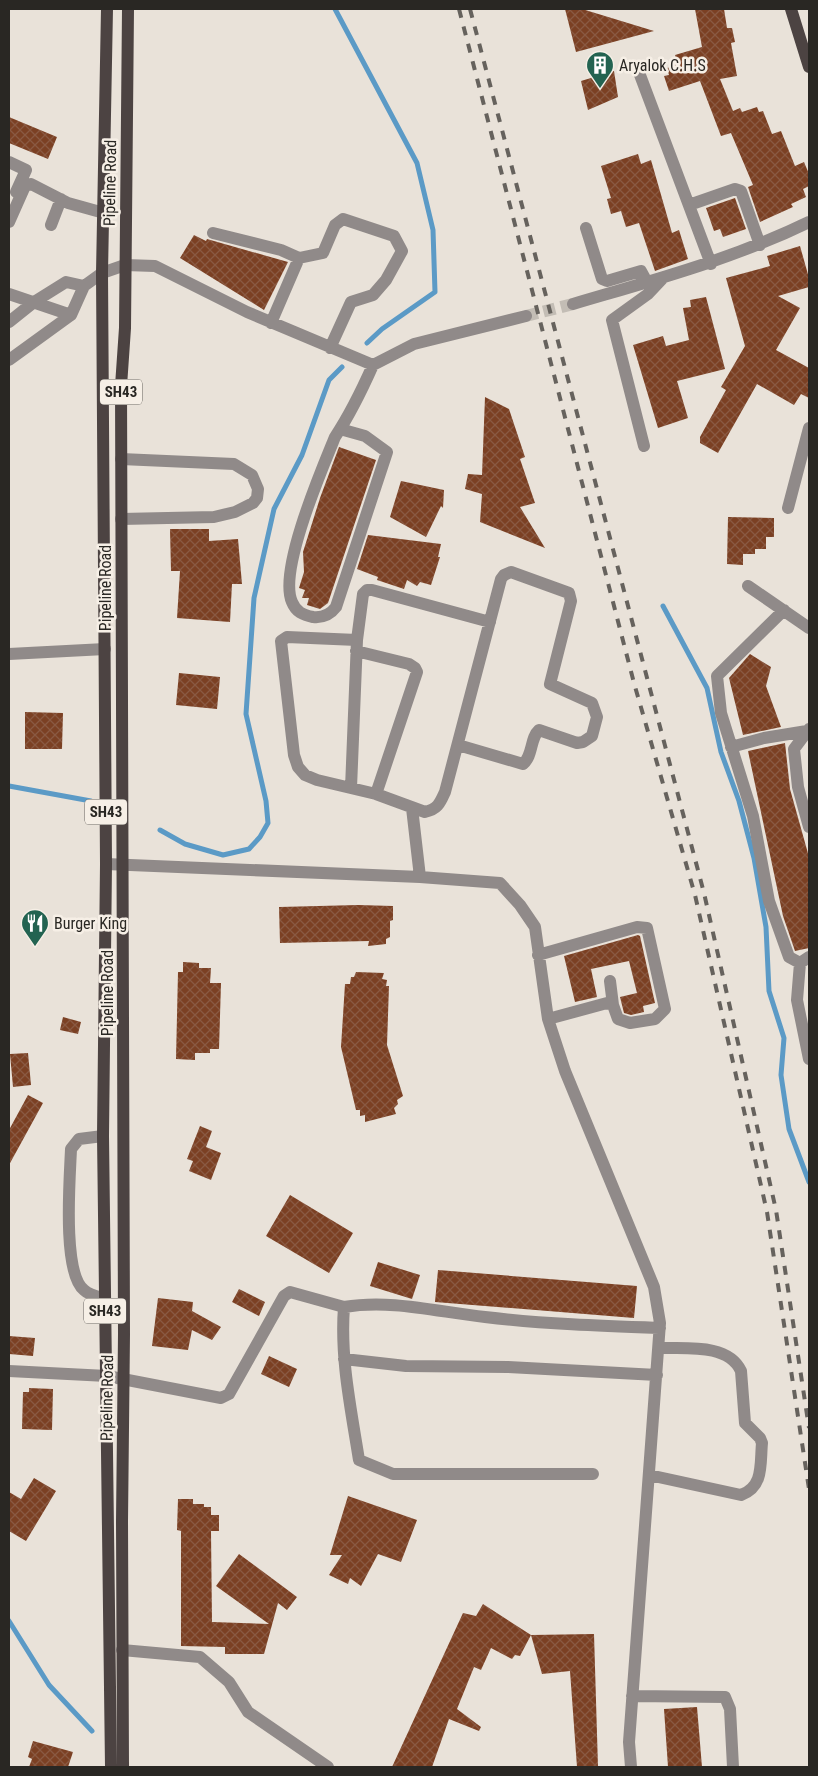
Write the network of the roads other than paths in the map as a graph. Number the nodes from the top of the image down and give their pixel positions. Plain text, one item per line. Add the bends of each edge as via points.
1 (107, 9) edge
2 (128, 9) edge
3 (795, 11) edge
4 (809, 67) edge
5 (640, 75) dead end
6 (9, 162) edge
7 (61, 199) junction
8 (690, 205) junction
9 (9, 208) edge
10 (104, 213) junction
11 (9, 222) edge
12 (809, 222) edge
13 (51, 225) dead end
14 (586, 228) dead end
15 (213, 234) dead end
16 (760, 245) junction
17 (299, 258) junction
18 (712, 264) junction
19 (125, 265) junction
20 (102, 273) junction
21 (664, 277) junction
22 (647, 282) junction
23 (84, 286) junction
24 (9, 294) edge
25 (34, 302) junction
26 (573, 304) tunnel mouth
27 (71, 315) junction
28 (526, 316) tunnel mouth
29 (9, 322) edge
30 (271, 323) junction
31 (330, 348) junction
32 (9, 360) edge
33 (373, 366) junction
34 (809, 428) edge
35 (340, 429) junction
36 (644, 446) dead end
37 (121, 459) junction
38 (788, 508) dead end
39 (121, 519) junction
40 (748, 586) dead end
41 (784, 610) junction
42 (490, 622) junction
43 (809, 628) edge
44 (356, 645) junction
45 (105, 649) junction
46 (9, 654) edge
47 (808, 730) edge
48 (458, 745) junction
49 (731, 747) junction
50 (351, 788) junction
51 (376, 794) junction
52 (412, 808) junction
53 (809, 827) edge
54 (106, 864) junction
55 (123, 865) junction
56 (420, 877) junction
57 (538, 955) junction
58 (805, 960) edge
59 (610, 981) dead end
60 (614, 1005) junction
61 (548, 1019) junction
62 (809, 1059) edge
63 (124, 1128) junction
64 (103, 1132) junction
65 (105, 1299) junction
66 (344, 1307) junction
67 (660, 1328) junction
68 (659, 1348) junction
69 (345, 1364) junction
70 (9, 1371) edge
71 (657, 1374) junction
72 (107, 1376) junction
73 (123, 1379) junction
74 (593, 1474) dead end
75 (649, 1475) junction
76 (122, 1650) junction
77 (632, 1696) junction
78 (117, 1748) junction
79 (111, 1767) edge
80 (123, 1767) edge
81 (328, 1767) edge
82 (631, 1767) edge
83 (733, 1767) edge

1 - 10 main road, Pipeline Road / SH43
2 - 19 main road, Pipeline Road / SH43
3 - 4 main road
5 - 8 street
6 - 9 street via 26,170
7 - 10 street
7 - 11 street via 31,184 25,186
7 - 13 street
8 - 16 street via 735,189 741,191
8 - 18 street
10 - 20 main road, Pipeline Road / SH43
12 - 16 street
14 - 22 street via 602,279 607,281 641,272
15 - 17 street via 281,250
16 - 18 street
17 - 30 street
17 - 31 street via 323,253 335,225 343,218 394,236 402,251 386,280 373,295 351,302
18 - 21 street
19 - 20 street
19 - 30 street via 155,266
19 - 37 main road, Pipeline Road / SH43
20 - 23 street
20 - 45 main road, Pipeline Road / SH43
21 - 22 street
21 - 36 street via 648,294 612,320
22 - 26 street
23 - 25 street via 66,282
23 - 27 street
24 - 25 street
25 - 27 street
25 - 29 street
27 - 32 street
28 - 33 street via 414,344
30 - 31 street
31 - 33 street
33 - 35 street via 352,413
34 - 38 street
35 - 35 street via 300,524 291,577 291,601 304,616 324,616 336,607 387,452 366,436
37 - 39 main road, Pipeline Road / SH43
37 - 39 street via 234,464 252,475 258,489 253,503 214,517
39 - 55 main road, Pipeline Road / SH43
40 - 41 street
41 - 43 street
41 - 49 street via 717,676 720,713
42 - 44 street via 367,590 361,599
42 - 48 street
42 - 48 street via 501,580 508,572 569,593 571,601 550,684 592,703 597,717 595,729 588,740 577,743 540,730 523,764
44 - 50 street
44 - 50 street via 287,637 280,645 298,767 317,780
44 - 51 street via 409,664 417,672
45 - 46 street
45 - 54 main road, Pipeline Road / SH43
47 - 49 street
47 - 53 street via 794,750 798,787
48 - 52 street via 440,804 425,812
49 - 58 street via 753,816 769,901 789,957
50 - 51 street
51 - 52 street
52 - 56 street
54 - 55 street
54 - 64 main road, Pipeline Road / SH43
55 - 56 street
55 - 63 main road, Pipeline Road / SH43
56 - 57 street via 500,883 535,927
57 - 60 street via 637,926 647,928 665,1009 655,1019 624,1022 618,1019
57 - 61 street
58 - 62 street via 797,1000
59 - 60 street
60 - 61 street via 607,1003
61 - 67 street via 565,1071 654,1287
63 - 64 main road
63 - 73 main road, Pipeline Road / SH43
64 - 65 main road, Pipeline Road / SH43
64 - 65 street via 79,1140 72,1148 69,1228 71,1262 76,1280 84,1290
65 - 72 main road, Pipeline Road / SH43
66 - 67 street via 365,1303 398,1305 486,1317
66 - 69 street
66 - 73 street via 290,1292 284,1296 229,1394 222,1398
67 - 68 street
68 - 71 street
68 - 75 street via 724,1352 738,1364 745,1424 760,1438 759,1481 740,1495
69 - 71 street
69 - 74 street via 358,1460 393,1474
70 - 72 street
71 - 75 street
72 - 73 street
72 - 78 main road, Pipeline Road / SH43
73 - 76 main road, Pipeline Road / SH43
75 - 77 street
76 - 78 main road, Pipeline Road / SH43
76 - 81 street via 200,1657 229,1682 248,1712
77 - 82 street
77 - 83 street via 725,1697 730,1709
78 - 79 main road, Pipeline Road / SH43
78 - 80 main road, Pipeline Road / SH43

